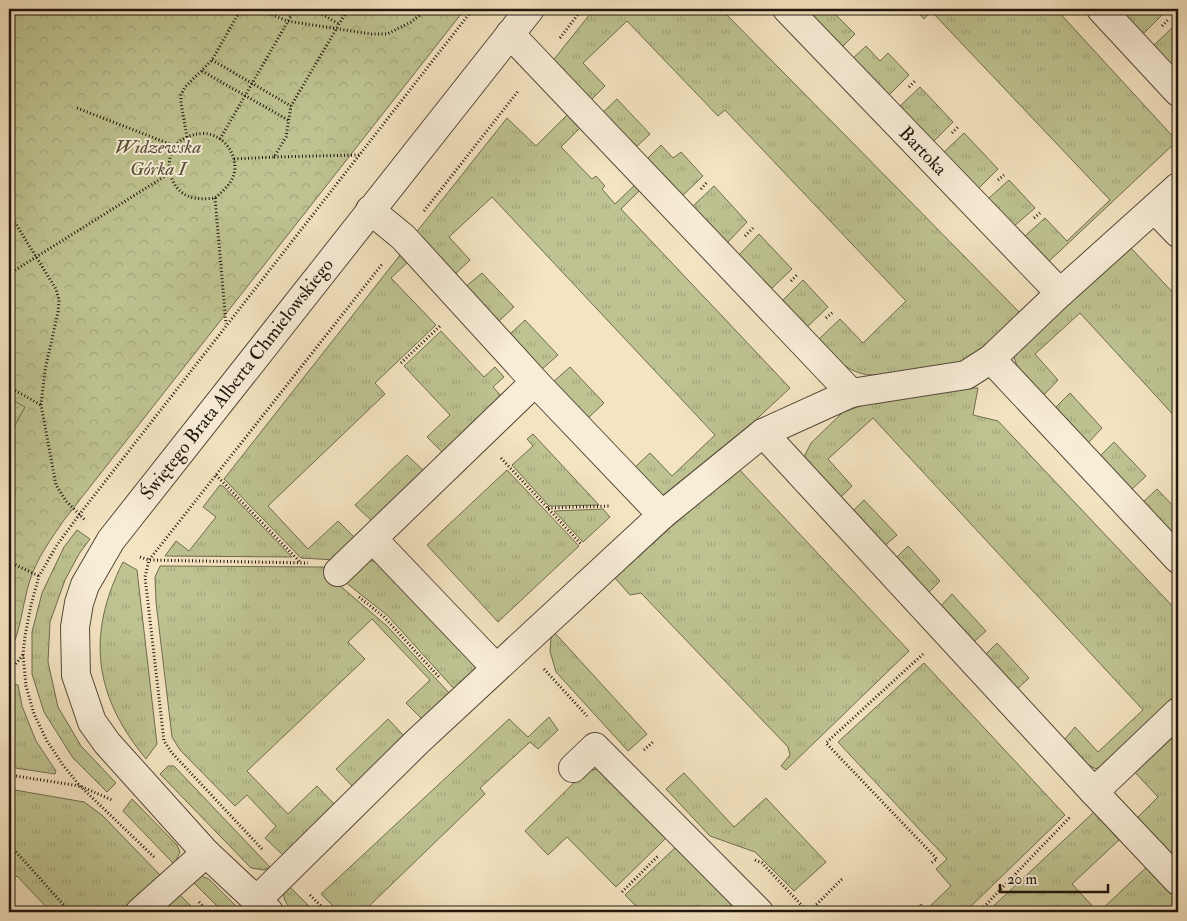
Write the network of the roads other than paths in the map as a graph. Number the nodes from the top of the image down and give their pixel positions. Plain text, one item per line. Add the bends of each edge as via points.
1 (530, 9) edge
2 (788, 9) edge
3 (1101, 9) edge
4 (510, 34) junction
5 (1178, 92) edge
6 (1178, 187) edge
7 (1155, 209) junction
8 (370, 210) junction
9 (1178, 233) edge
10 (1060, 293) junction
11 (991, 359) junction
12 (535, 382) junction
13 (851, 393) junction
14 (763, 433) junction
15 (657, 510) junction
16 (373, 539) junction
17 (1178, 559) edge
18 (338, 572) road end
19 (496, 668) junction
20 (1178, 712) edge
21 (573, 768) dead end
22 (1094, 792) junction
23 (206, 853) junction
24 (1178, 881) edge
25 (263, 906) edge
26 (140, 912) edge
27 (759, 912) edge

1 - 4 street, Świętego Brata Alberta Chmielowskiego
2 - 10 street, Bartoka
3 - 5 street
4 - 8 street, Świętego Brata Alberta Chmielowskiego
4 - 13 street
6 - 7 street
7 - 9 street
7 - 10 street
8 - 12 street via 403,237
8 - 23 street, Świętego Brata Alberta Chmielowskiego via 112,540 85,585 79,603 75,627 76,675 92,722
10 - 11 street
11 - 13 street via 966,375
11 - 17 street
12 - 15 street
12 - 16 street
13 - 14 street
14 - 15 street
14 - 22 street
15 - 19 street via 604,569
16 - 18 street
16 - 19 street
19 - 25 street via 285,873
20 - 22 street
21 - 27 street via 595,747
22 - 24 street
23 - 25 street, Świętego Brata Alberta Chmielowskiego
23 - 26 street

